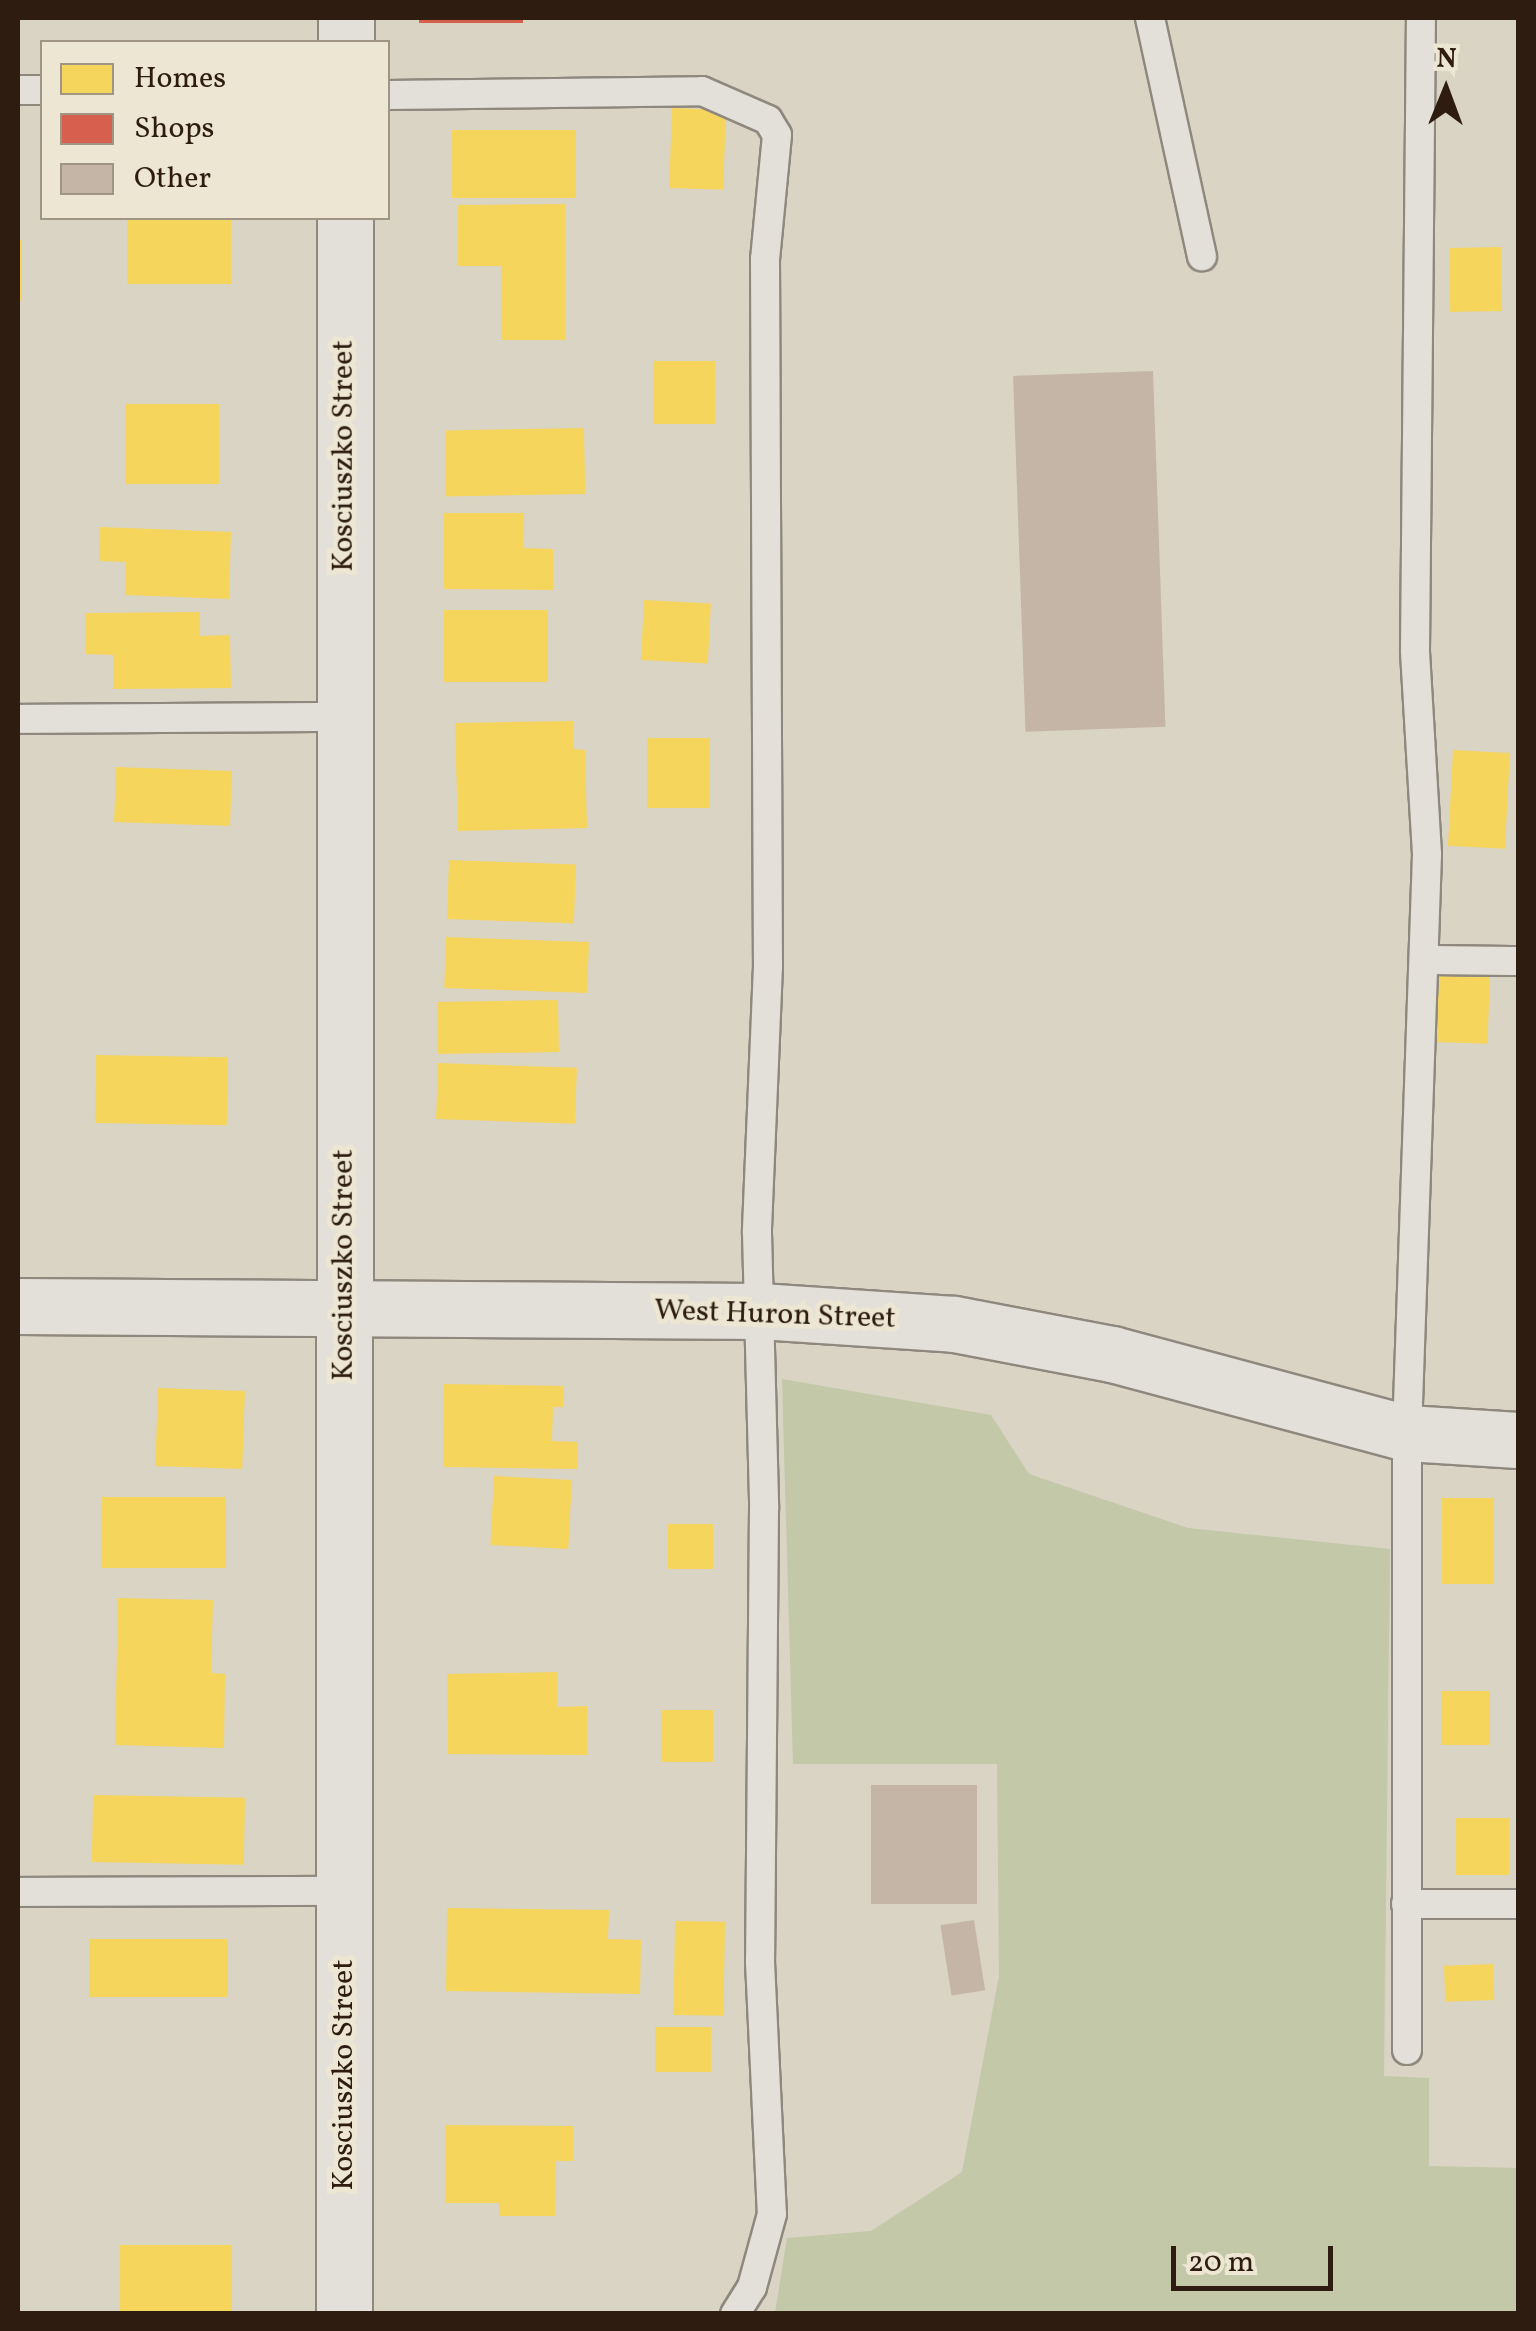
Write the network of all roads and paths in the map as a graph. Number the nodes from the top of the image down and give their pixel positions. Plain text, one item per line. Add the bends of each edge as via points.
1 (1150, 18) edge
2 (1421, 18) edge
3 (390, 95) edge
4 (345, 220) edge
5 (1202, 256) dead end
6 (344, 716) junction
7 (18, 719) edge
8 (1424, 960) junction
9 (1518, 960) edge
10 (18, 1306) edge
11 (344, 1308) junction
12 (760, 1311) junction
13 (1406, 1433) junction
14 (1518, 1440) edge
15 (345, 1891) junction
16 (18, 1892) edge
17 (1406, 1904) junction
18 (1518, 1904) edge
19 (1407, 2050) dead end
20 (344, 2314) edge
21 (735, 2314) edge

1 - 5 lane
2 - 8 lane via 1415,650 1427,854
3 - 12 lane via 702,91 768,120 777,136 764,259 770,692
4 - 6 street, Kosciuszko Street
6 - 7 lane
6 - 11 street, Kosciuszko Street
8 - 9 lane
8 - 13 lane
10 - 11 street, West Huron Street
11 - 12 street, West Huron Street
11 - 15 street, Kosciuszko Street
12 - 13 street, West Huron Street via 954,1324 1112,1354
12 - 21 lane via 760,1962 772,2214 752,2287
13 - 14 street, West Huron Street
13 - 17 lane
15 - 16 lane
15 - 20 street, Kosciuszko Street
17 - 18 lane
17 - 19 lane

